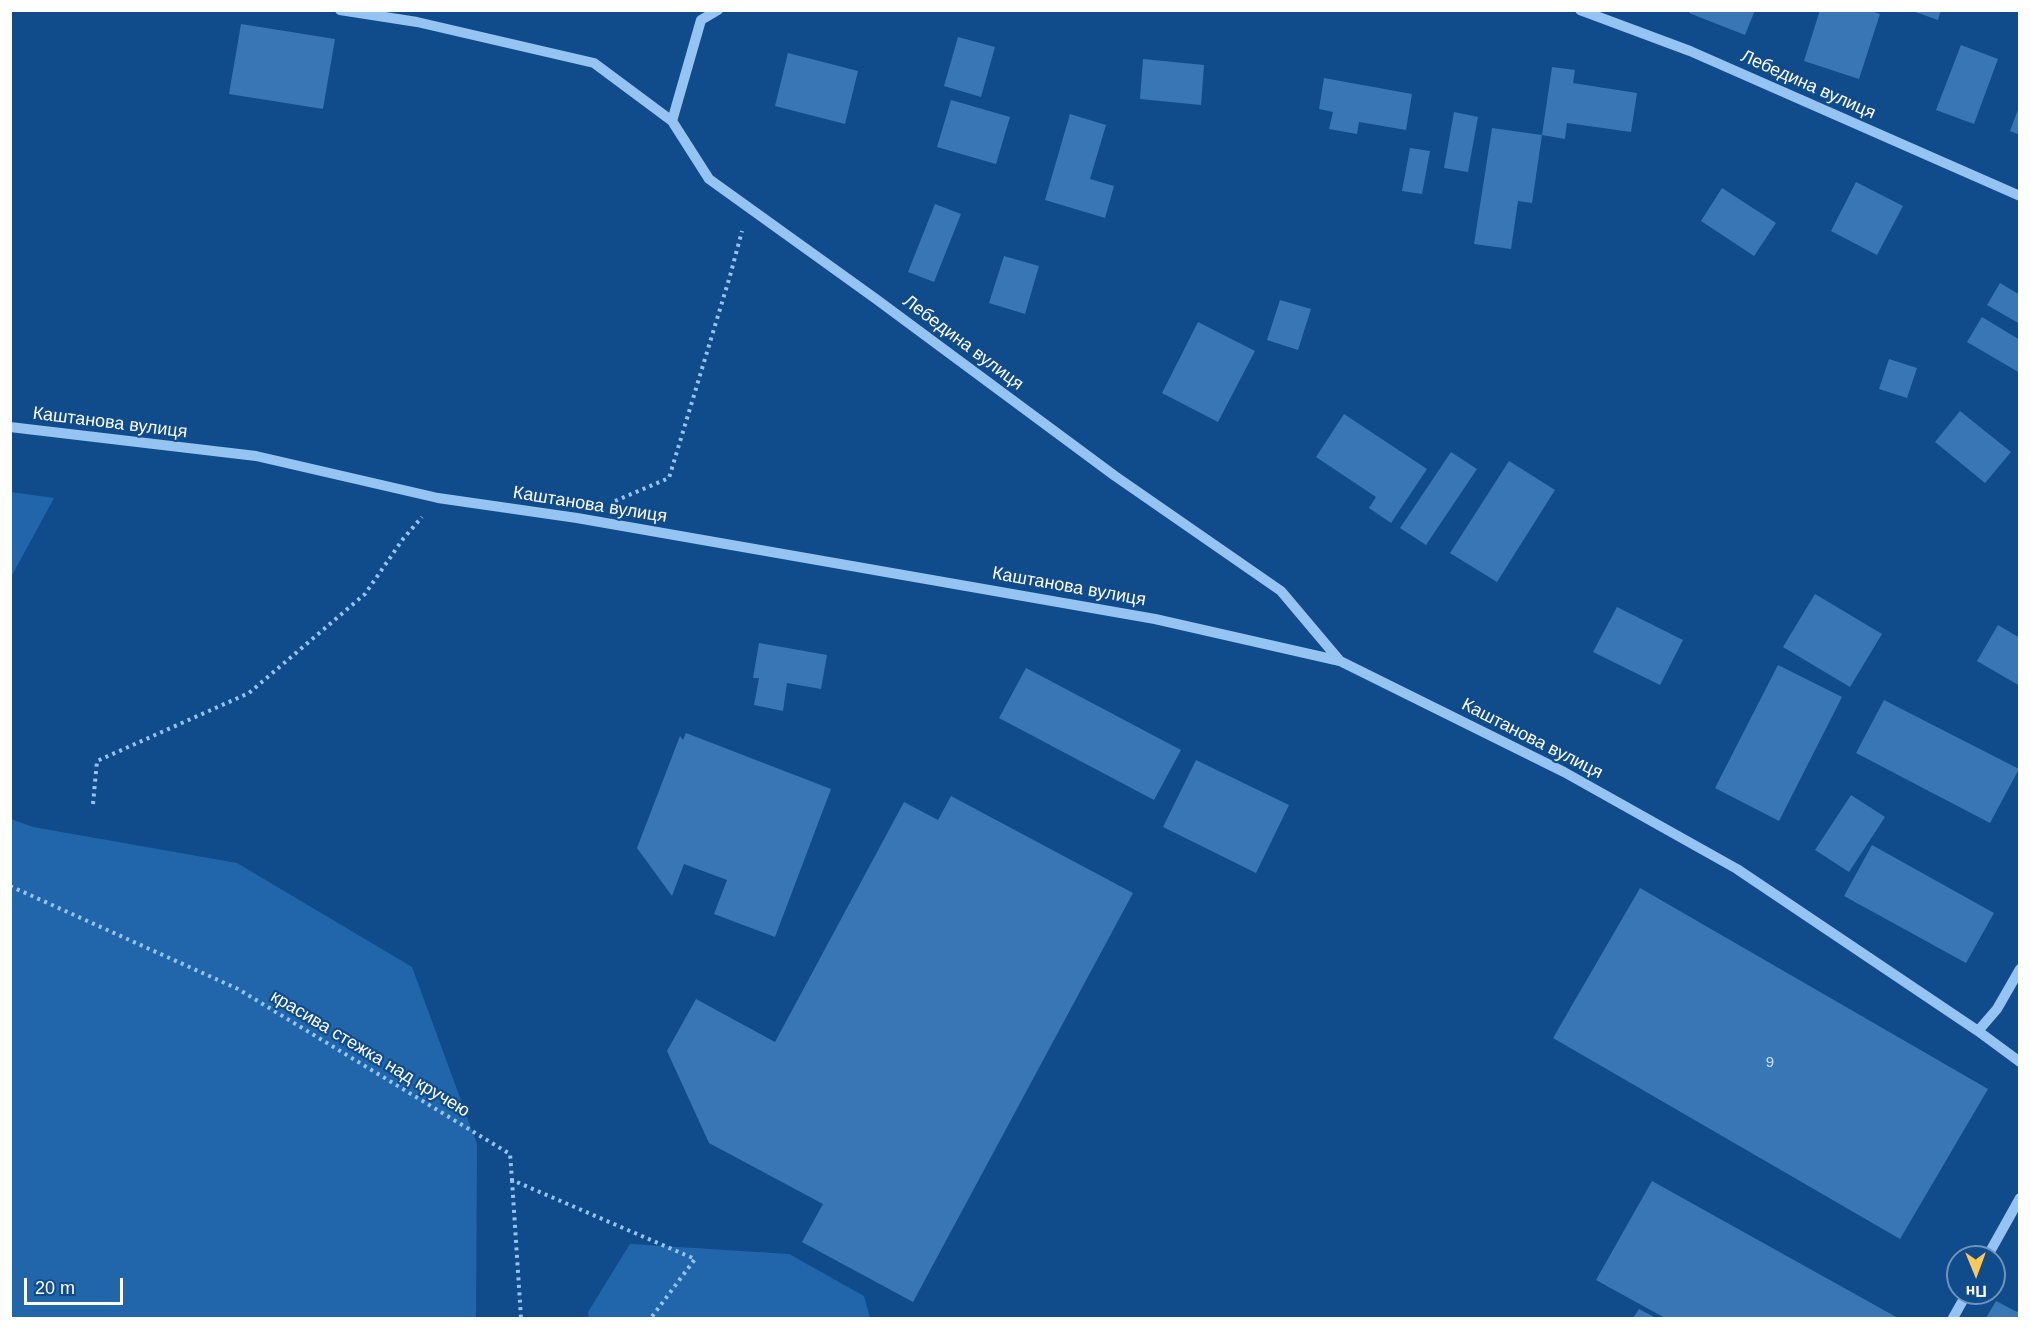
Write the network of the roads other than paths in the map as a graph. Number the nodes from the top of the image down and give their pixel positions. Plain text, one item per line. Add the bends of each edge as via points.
1 (340, 10) edge
2 (718, 10) edge
3 (1580, 10) edge
4 (672, 121) junction
5 (2019, 196) edge
6 (10, 428) edge
7 (1340, 661) junction
8 (2019, 969) edge
9 (1978, 1031) junction
10 (2019, 1062) edge
11 (2019, 1198) edge
12 (1994, 1245) edge

1 - 4 street via 417,22 594,63
2 - 4 street via 701,20
3 - 5 street, Лебедина вулиця via 1690,51
4 - 7 street, Лебедина вулиця via 709,178 1115,476 1281,591
6 - 7 street, Каштанова вулиця via 256,456 438,498 578,518 1155,619
7 - 9 street, Каштанова вулиця via 1564,772 1737,869
8 - 9 street via 1997,1009
9 - 10 street, Каштанова вулиця
11 - 12 street

